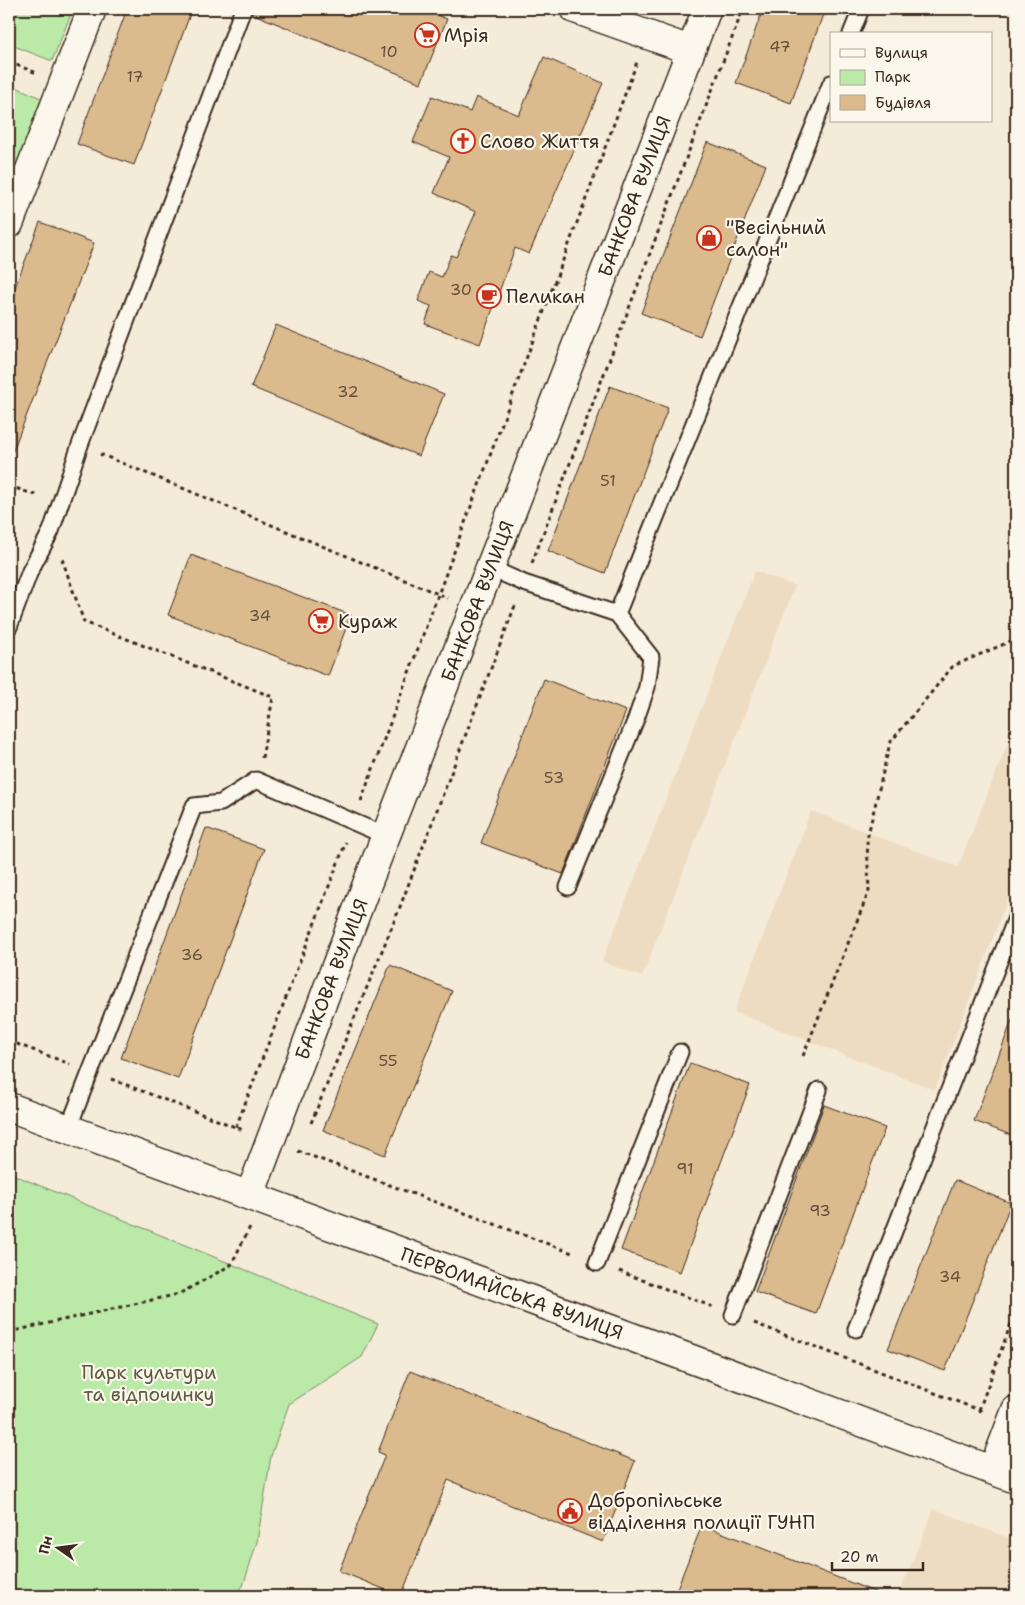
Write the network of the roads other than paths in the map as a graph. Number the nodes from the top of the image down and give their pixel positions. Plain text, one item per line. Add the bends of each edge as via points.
1 (92, 9) edge
2 (243, 9) edge
3 (575, 9) edge
4 (707, 9) edge
5 (861, 9) edge
6 (852, 32) edge
7 (690, 50) junction
8 (830, 85) edge
9 (9, 224) edge
10 (490, 568) junction
11 (618, 614) junction
12 (9, 627) edge
13 (386, 836) junction
14 (568, 887) dead end
15 (1016, 918) edge
16 (680, 1052) dead end
17 (819, 1090) dead end
18 (9, 1107) edge
19 (68, 1129) junction
20 (256, 1198) junction
21 (597, 1263) road end
22 (733, 1315) road end
23 (856, 1329) dead end
24 (1014, 1417) edge
25 (1004, 1475) edge

1 - 9 street
2 - 12 lane via 51,531 30,571
3 - 7 street
4 - 7 street, БАНКОВА ВУЛИЦЯ
5 - 6 lane
7 - 10 street, БАНКОВА ВУЛИЦЯ
8 - 11 lane
10 - 11 lane via 524,583
10 - 13 street, БАНКОВА ВУЛИЦЯ
11 - 14 lane via 651,656 647,687
13 - 19 lane via 256,780 221,803 194,806
13 - 20 street, БАНКОВА ВУЛИЦЯ via 271,1141
15 - 23 lane
16 - 21 lane
17 - 22 lane
18 - 19 street, ПЕРВОМАЙСЬКА ВУЛИЦЯ
19 - 20 street, ПЕРВОМАЙСЬКА ВУЛИЦЯ
20 - 25 street, ПЕРВОМАЙСЬКА ВУЛИЦЯ
24 - 25 street

